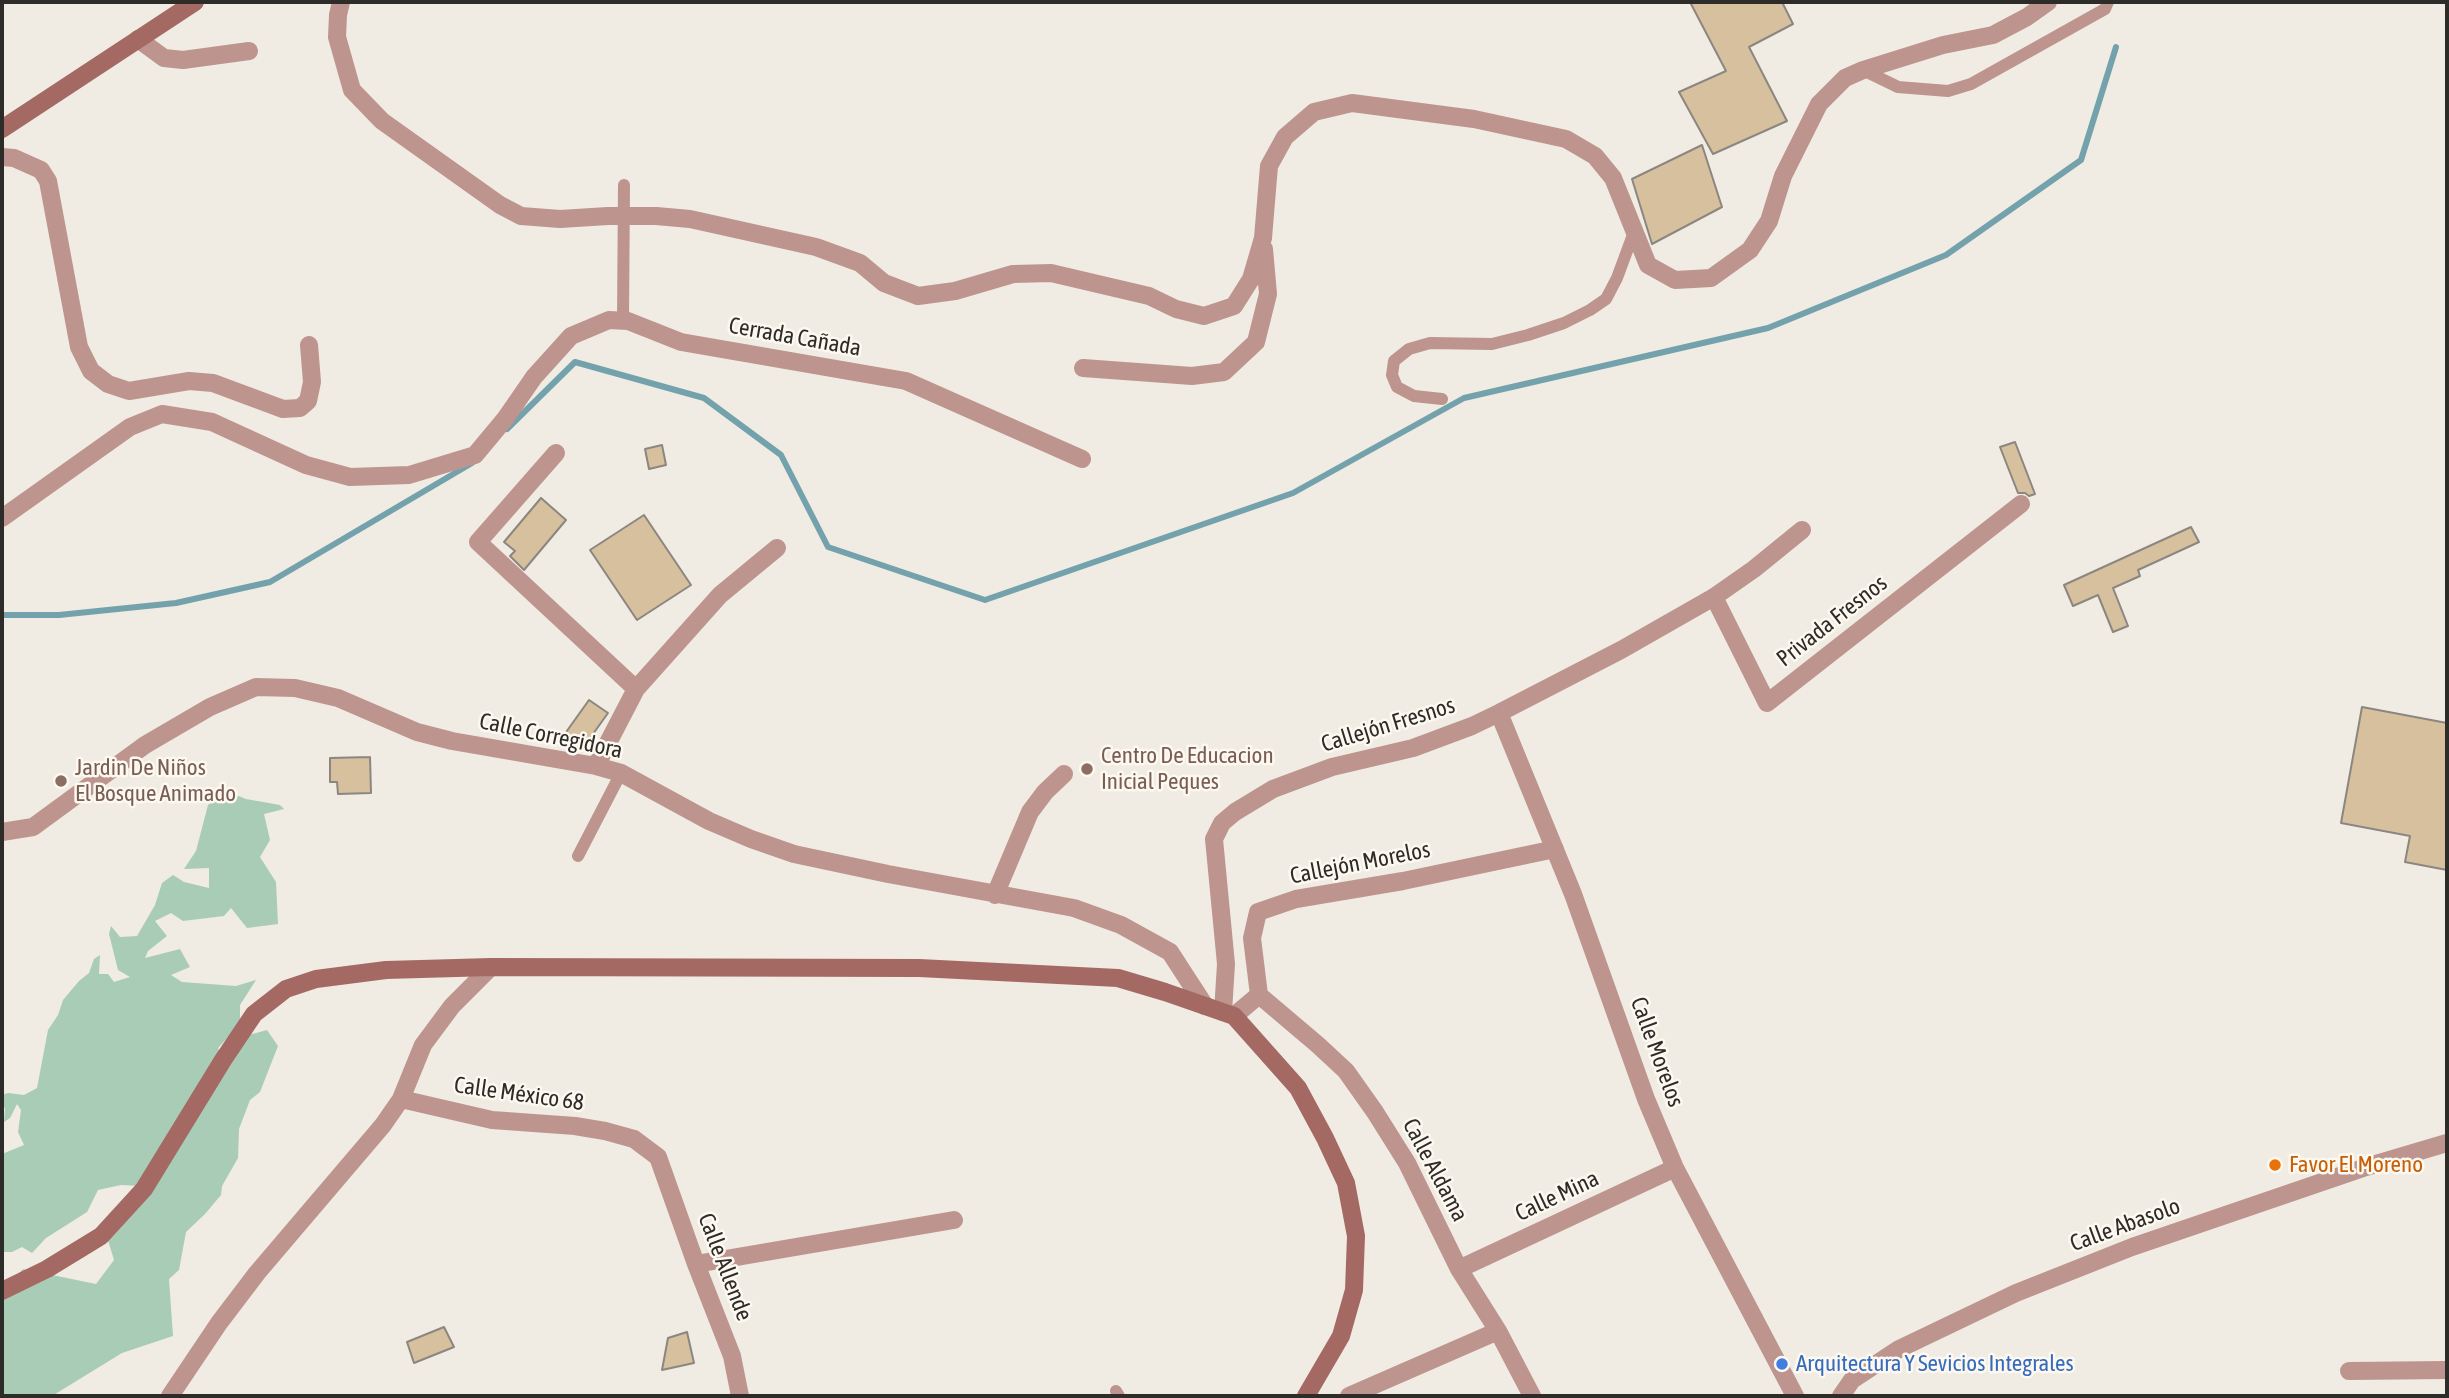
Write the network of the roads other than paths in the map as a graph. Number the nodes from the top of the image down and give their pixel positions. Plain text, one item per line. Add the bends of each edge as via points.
1 (195, 2) edge
2 (341, 2) edge
3 (2048, 2) edge
4 (2108, 2) edge
5 (138, 38) junction
6 (249, 51) dead end
7 (1863, 69) junction
8 (2, 129) edge
9 (2, 157) edge
10 (624, 185) dead end
11 (1633, 232) junction
12 (1263, 238) junction
13 (623, 319) junction
14 (309, 345) dead end
15 (1083, 368) dead end
16 (1442, 399) dead end
17 (556, 453) dead end
18 (1082, 459) dead end
19 (2021, 504) dead end
20 (2, 518) edge
21 (1802, 530) dead end
22 (777, 548) dead end
23 (1714, 597) junction
24 (636, 689) junction
25 (1499, 713) junction
26 (596, 766) junction
27 (621, 774) junction
28 (1065, 774) dead end
29 (3, 832) edge
30 (1555, 849) junction
31 (578, 856) dead end
32 (995, 895) junction
33 (491, 967) junction
34 (1259, 995) junction
35 (1205, 1006) junction
36 (1229, 1014) junction
37 (401, 1098) junction
38 (2447, 1143) edge
39 (658, 1157) joint
40 (1675, 1168) junction
41 (954, 1220) dead end
42 (696, 1264) junction
43 (1459, 1269) junction
44 (2, 1291) edge
45 (1498, 1331) junction
46 (2447, 1370) edge
47 (2349, 1371) dead end
48 (170, 1396) edge
49 (740, 1396) edge
50 (1306, 1396) edge
51 (1349, 1396) edge
52 (1532, 1396) edge
53 (1795, 1396) edge
54 (1841, 1396) edge

1 - 5 street
2 - 12 street, bridge via 337,37 352,90 382,121 521,216 690,219 816,247 860,263 884,283 918,296 1013,274 1051,273 1149,296 1204,316 1234,306 1251,279
3 - 7 street via 1993,35
4 - 7 lane via 2105,9 1971,84 1948,91 1898,87
5 - 6 street via 164,58 183,60
5 - 8 street
7 - 11 street via 1845,78 1819,104 1783,176 1769,221 1741,257 1711,278 1675,280 1648,265
9 - 14 street via 41,170 48,181 79,347 91,370 108,384 129,391 189,381 213,383 283,409 300,408 308,401 312,383
10 - 13 lane
11 - 12 street via 1613,178 1595,156 1566,139 1474,119 1352,103 1314,112 1285,137 1269,166
11 - 16 lane via 1606,299 1590,310 1528,335 1492,344 1430,344 1409,349 1394,361 1392,375 1397,387 1414,396
12 - 15 street via 1269,294 1256,342 1224,372 1192,376
13 - 18 street, Cerrada Cañada via 681,342 906,381
13 - 20 street via 571,336 475,455 409,475 350,477 306,465 212,422 162,414 130,427
17 - 24 street via 478,542
19 - 23 street, Privada Fresnos via 1767,703
21 - 23 street, Callejón Fresnos
22 - 24 street via 720,595
23 - 25 street, Callejón Fresnos
24 - 26 street
25 - 30 street, Calle Morelos
25 - 36 street, Callejón Fresnos via 1413,748 1332,766 1273,789 1222,823 1214,839
26 - 27 street, Calle Corregidora
26 - 29 street, Calle Corregidora via 452,741 395,724 338,698 295,688 256,687 210,707 145,745 33,827
27 - 31 lane
27 - 32 street, Calle Corregidora via 709,821 794,854
28 - 32 street via 1030,812
30 - 34 street, Callejón Morelos via 1296,899 1258,912 1252,938
30 - 40 street, Calle Morelos
32 - 35 street, Calle Corregidora via 1074,908 1121,925 1170,953
33 - 35 street via 919,968 1045,973 1118,978
33 - 37 street via 452,1006 423,1045
33 - 44 street via 386,970 316,979 286,989 254,1014 144,1189 101,1236
34 - 36 street
34 - 43 street, Calle Aldama via 1353,1081 1406,1163
35 - 36 street
36 - 50 street via 1298,1088 1346,1183 1356,1236 1354,1290 1341,1336
37 - 39 street, Calle México 68 via 492,1119 605,1131 634,1139
37 - 48 street via 257,1273
38 - 54 street, Calle Abasolo via 2132,1247 2016,1293 1899,1349 1852,1380
39 - 42 street, Calle Allende
40 - 43 street, Calle Mina
40 - 53 street, Calle Morelos
41 - 42 street
42 - 49 street, Calle Allende via 732,1356
43 - 45 street, Calle Aldama
45 - 51 street
45 - 52 street, Calle Aldama
46 - 47 street

